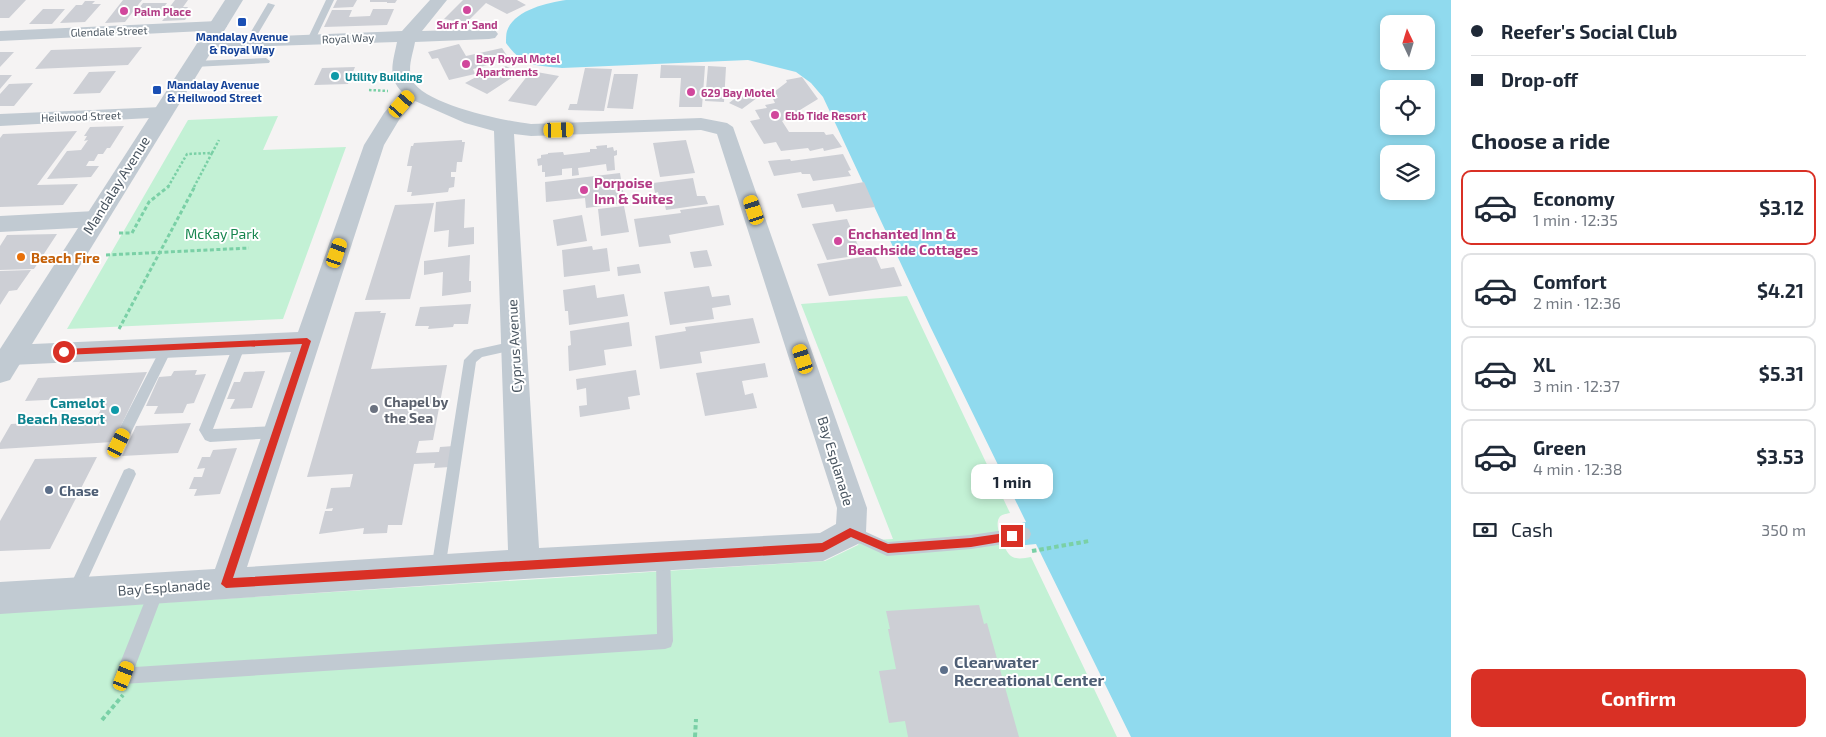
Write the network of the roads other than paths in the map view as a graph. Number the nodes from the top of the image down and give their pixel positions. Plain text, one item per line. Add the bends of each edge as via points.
1 (234, 0) edge
2 (330, 0) edge
3 (420, 0) edge
4 (439, 0) edge
5 (272, 4) dead end
6 (489, 34) dead end
7 (212, 35) junction
8 (0, 36) edge
9 (407, 37) junction
10 (311, 40) junction
11 (249, 42) junction
12 (266, 62) dead end
13 (194, 64) junction
14 (413, 92) junction
15 (162, 113) junction
16 (0, 120) edge
17 (504, 127) junction
18 (95, 220) junction
19 (0, 224) edge
20 (307, 341) junction
21 (240, 344) junction
22 (514, 346) junction
23 (167, 347) junction
24 (3, 366) edge
25 (277, 432) junction
26 (119, 443) dead end
27 (129, 474) dead end
28 (850, 532) junction
29 (1024, 534) dead end
30 (663, 556) junction
31 (524, 564) junction
32 (438, 570) junction
33 (226, 584) junction
34 (157, 588) junction
35 (74, 593) junction
36 (0, 598) edge

1 - 7 street, Mandalay Avenue
2 - 10 lane
3 - 9 street
4 - 9 street, Bay Esplanade
5 - 11 lane
6 - 9 street, Royal Way
7 - 8 street, Glendale Street
7 - 11 street, Royal Way
7 - 13 street, Mandalay Avenue
9 - 10 street, Royal Way
9 - 14 street, Bay Esplanade via 400,70 404,83
10 - 11 street, Royal Way
12 - 13 lane
13 - 15 street, Mandalay Avenue
14 - 17 street, Bay Esplanade via 450,112
14 - 20 street via 391,117 374,145
15 - 16 street, Heilwood Street
15 - 18 street, Mandalay Avenue
17 - 22 street, Cyprus Avenue
17 - 28 street, Bay Esplanade via 559,130 701,124 726,131 852,508
18 - 19 street
18 - 24 street, Mandalay Avenue
20 - 21 street
20 - 25 street
21 - 23 street
21 - 25 lane via 206,430 210,436
22 - 31 street, Cyprus Avenue
22 - 32 lane via 478,353 470,360
23 - 24 street
23 - 26 lane
25 - 33 street
27 - 35 lane
28 - 29 lane via 888,549
28 - 30 street, Bay Esplanade via 823,547
30 - 31 street, Bay Esplanade
30 - 34 lane via 666,641 124,676
31 - 32 street, Bay Esplanade
32 - 33 street, Bay Esplanade
33 - 34 street, Bay Esplanade
34 - 35 street, Bay Esplanade
35 - 36 street, Bay Esplanade

